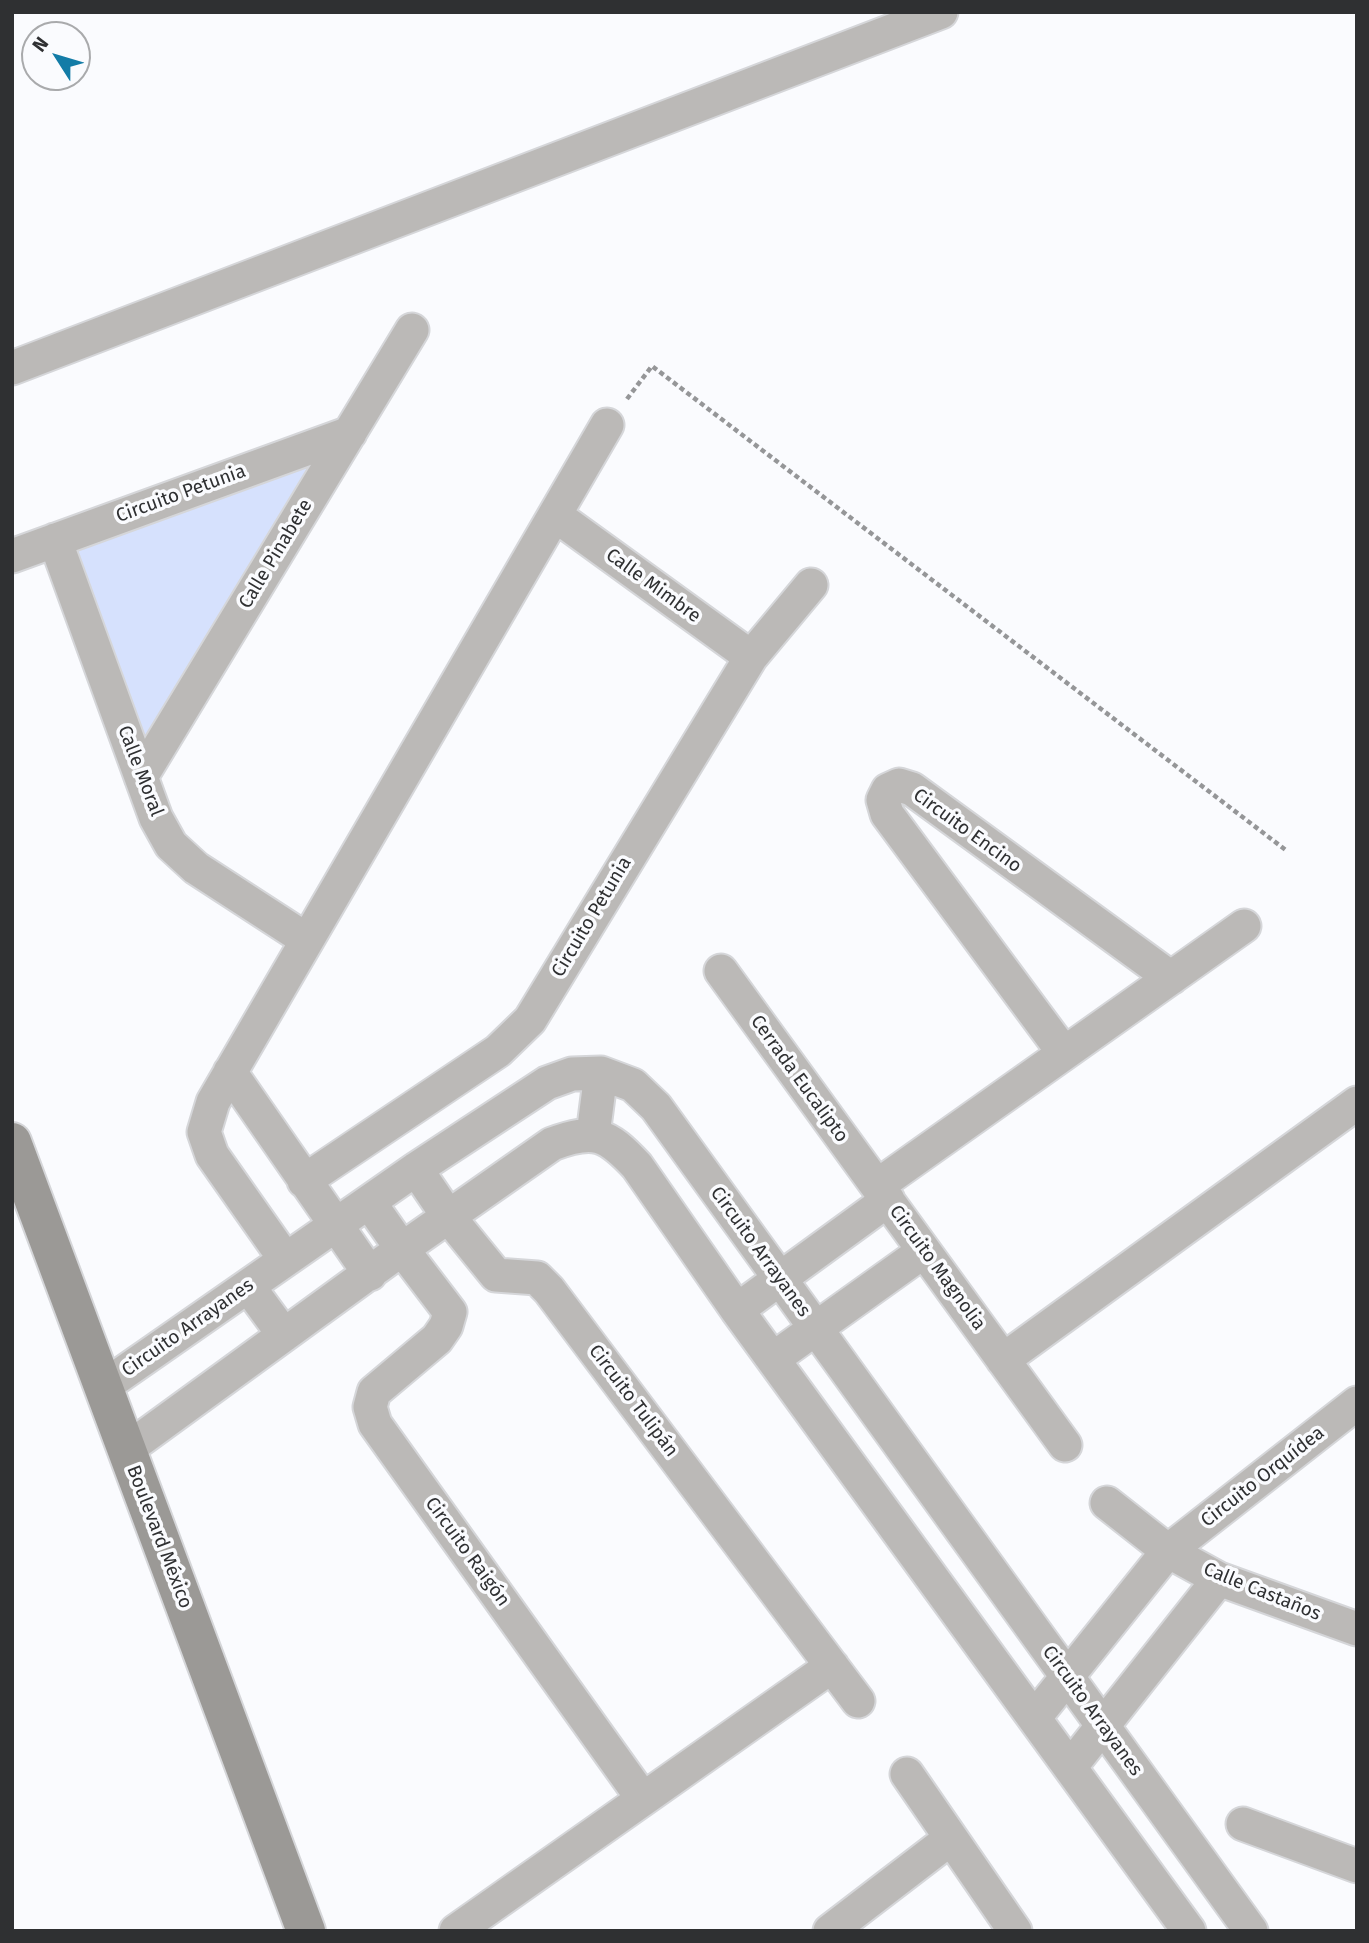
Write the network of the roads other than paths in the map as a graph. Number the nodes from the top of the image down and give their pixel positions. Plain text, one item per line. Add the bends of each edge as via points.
1 (941, 12) edge
2 (412, 330) dead end
3 (12, 368) edge
4 (607, 425) road end
5 (349, 433) junction
6 (555, 515) junction
7 (55, 540) junction
8 (12, 556) edge
9 (811, 585) dead end
10 (751, 657) junction
11 (141, 777) junction
12 (1244, 926) dead end
13 (307, 940) junction
14 (721, 971) dead end
15 (1171, 978) junction
16 (1064, 1054) junction
17 (230, 1072) junction
18 (601, 1073) junction
19 (1357, 1103) edge
20 (593, 1135) junction
21 (12, 1142) edge
22 (416, 1169) junction
23 (304, 1181) junction
24 (882, 1193) junction
25 (369, 1202) junction
26 (448, 1216) junction
27 (336, 1225) junction
28 (402, 1249) junction
29 (924, 1251) junction
30 (285, 1259) junction
31 (370, 1275) junction
32 (779, 1279) junction
33 (248, 1286) junction
34 (737, 1310) junction
35 (815, 1329) junction
36 (284, 1335) junction
37 (773, 1359) junction
38 (1003, 1360) junction
39 (103, 1387) junction
40 (1357, 1403) edge
41 (1065, 1445) dead end
42 (126, 1450) junction
43 (1107, 1503) dead end
44 (1168, 1551) junction
45 (1219, 1579) junction
46 (1357, 1629) edge
47 (832, 1666) junction
48 (1067, 1677) junction
49 (858, 1701) dead end
50 (1035, 1717) junction
51 (1103, 1726) junction
52 (1071, 1766) junction
53 (907, 1774) dead end
54 (643, 1799) junction
55 (1243, 1824) dead end
56 (950, 1839) junction
57 (1357, 1866) edge
58 (306, 1931) edge
59 (456, 1931) edge
60 (830, 1931) edge
61 (1014, 1931) edge
62 (1189, 1931) edge
63 (1251, 1931) edge

1 - 3 street
2 - 5 street, Calle Pinabete
4 - 6 street
5 - 7 street, Circuito Petunia
5 - 11 street, Calle Pinabete
6 - 10 street, Calle Mimbre
6 - 13 street
7 - 8 street, Circuito Petunia
7 - 11 street, Calle Moral
9 - 10 street, Circuito Petunia
10 - 23 street, Circuito Petunia via 530,1020 498,1051
11 - 13 street, Calle Moral via 171,845 196,868
12 - 15 street, Circuito Magnolia
13 - 17 street
14 - 24 street, Cerrada Eucalipto
15 - 16 street, Circuito Magnolia
15 - 16 street, Circuito Encino via 912,789 899,785 888,790 883,800 887,814
16 - 24 street, Circuito Magnolia
17 - 23 street
17 - 30 street via 213,1102 204,1132 212,1155
18 - 20 street
18 - 22 street, Circuito Arrayanes via 572,1074 547,1083
18 - 32 street, Circuito Arrayanes via 634,1085 656,1107
19 - 38 street
20 - 26 street via 552,1144
20 - 34 street via 618,1146 637,1166
21 - 39 main road, Boulevard México
22 - 25 street, Circuito Arrayanes
22 - 26 street, Circuito Tulipán
23 - 27 street
24 - 29 street, Circuito Magnolia
24 - 32 street
25 - 27 street, Circuito Arrayanes
25 - 28 street
26 - 28 street
26 - 47 street, Circuito Tulipán via 496,1275 537,1278 550,1290
27 - 30 street, Circuito Arrayanes
27 - 31 street
28 - 31 street
28 - 54 street, Circuito Raigón via 450,1312 437,1339 374,1392 370,1407 375,1424
29 - 35 street
29 - 38 street, Circuito Magnolia
30 - 33 street, Circuito Arrayanes
31 - 36 street
32 - 34 street
32 - 35 street, Circuito Arrayanes
33 - 36 street
33 - 39 street, Circuito Arrayanes
34 - 37 street
35 - 37 street
35 - 48 street, Circuito Arrayanes
36 - 42 street
37 - 50 street
38 - 41 street
39 - 42 main road, Boulevard México
40 - 44 street, Circuito Orquídea
42 - 58 main road, Boulevard México
43 - 44 street
44 - 45 street, Calle Castaños
44 - 48 street, Circuito Orquídea
45 - 46 street, Calle Castaños
45 - 51 street
47 - 49 street, Circuito Tulipán
47 - 54 street
48 - 50 street, Circuito Orquídea
48 - 51 street, Circuito Arrayanes
50 - 52 street
51 - 52 street
51 - 63 street, Circuito Arrayanes
52 - 62 street
53 - 56 street
54 - 59 street
55 - 57 street
56 - 60 street
56 - 61 street

